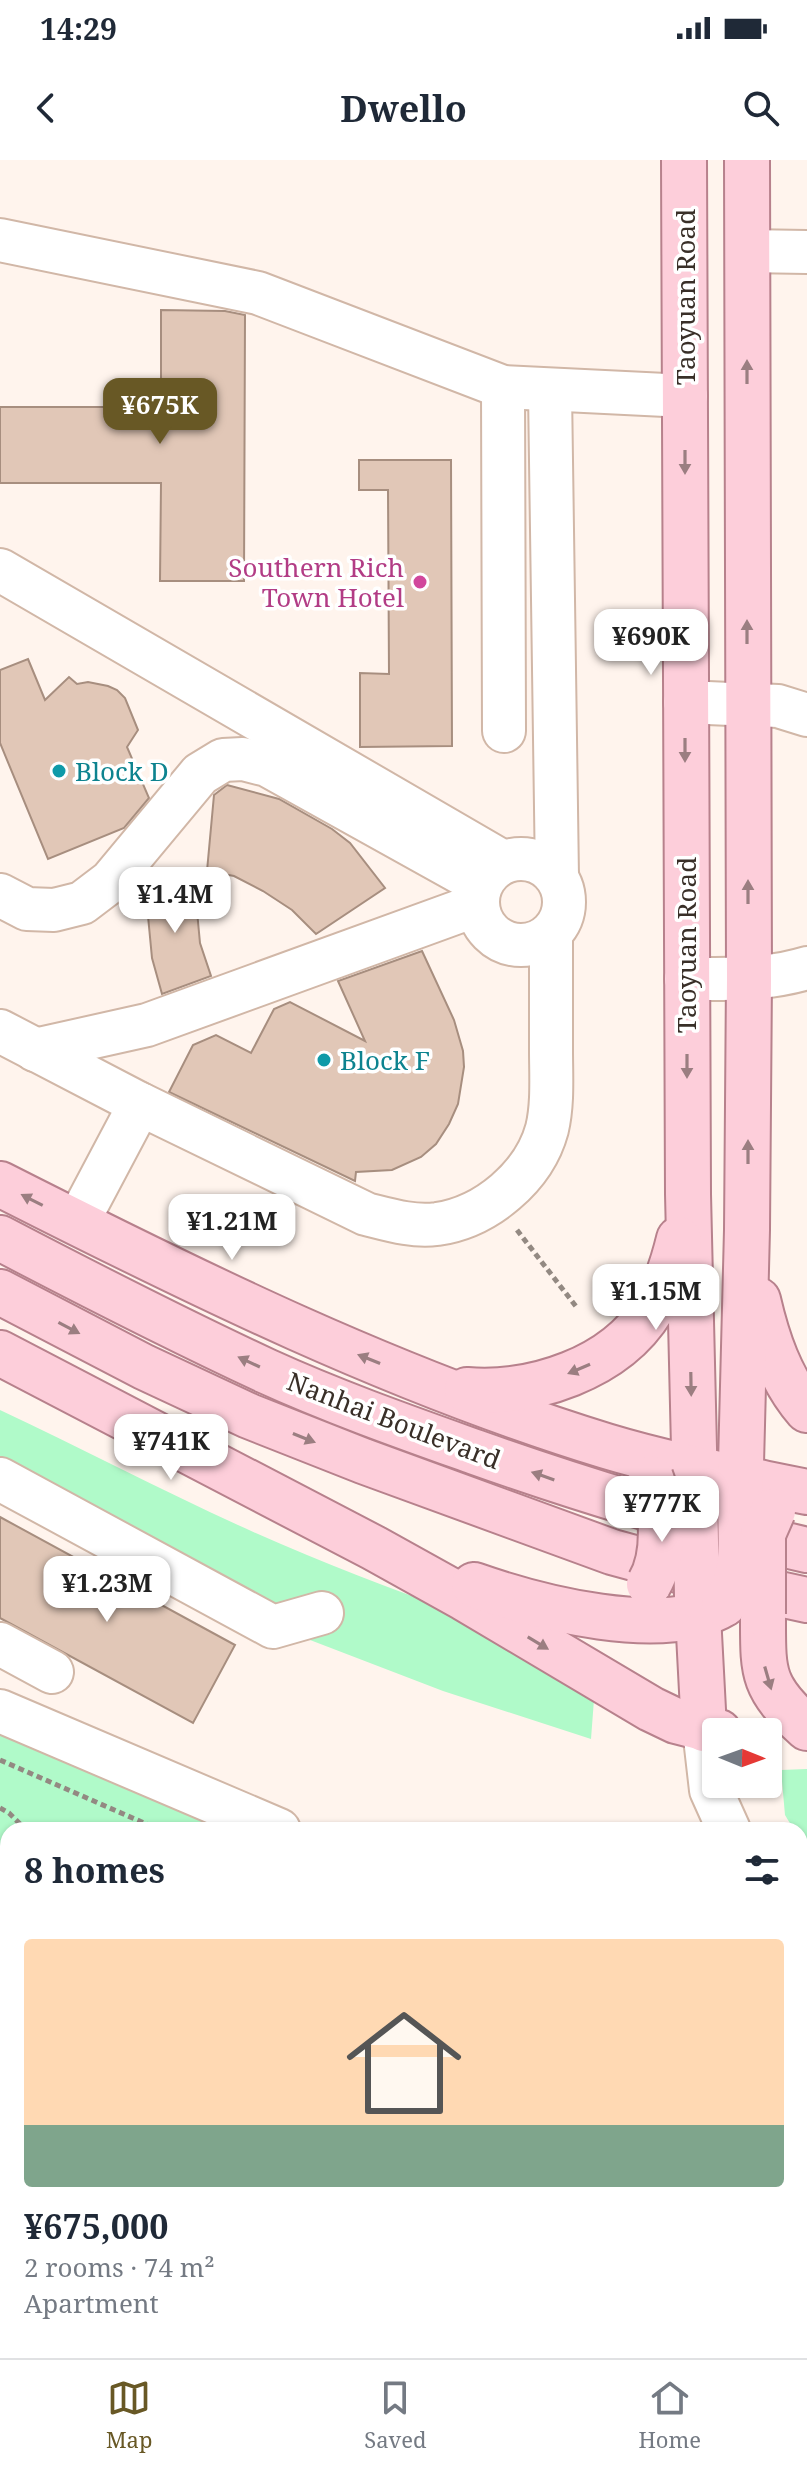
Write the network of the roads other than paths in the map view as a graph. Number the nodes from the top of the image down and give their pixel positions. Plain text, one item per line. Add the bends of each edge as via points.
1 (684, 160) edge
2 (747, 160) edge
3 (0, 240) edge
4 (747, 251) junction
5 (807, 252) edge
6 (503, 387) junction
7 (550, 391) junction
8 (686, 396) junction
9 (0, 570) edge
10 (0, 592) edge
11 (223, 699) junction
12 (685, 702) junction
13 (747, 704) junction
14 (807, 715) edge
15 (504, 731) dead end
16 (557, 877) junction
17 (487, 884) junction
18 (0, 895) edge
19 (551, 934) junction
20 (807, 968) edge
21 (686, 979) junction
22 (749, 979) junction
23 (18, 1040) edge
24 (140, 1104) junction
25 (0, 1184) edge
26 (688, 1194) junction
27 (77, 1223) junction
28 (747, 1230) junction
29 (0, 1238) edge
30 (0, 1292) edge
31 (0, 1353) edge
32 (441, 1389) junction
33 (807, 1410) edge
34 (609, 1447) junction
35 (0, 1479) edge
36 (695, 1479) junction
37 (774, 1496) edge
38 (374, 1548) junction
39 (807, 1550) edge
40 (807, 1600) edge
41 (721, 1607) junction
42 (575, 1612) junction
43 (322, 1613) dead end
44 (0, 1644) edge
45 (52, 1672) dead end
46 (0, 1711) edge
47 (713, 1718) edge
48 (702, 1727) edge
49 (807, 1728) edge
50 (782, 1739) edge
51 (807, 1740) edge
52 (715, 1798) edge
53 (260, 1822) edge
54 (725, 1822) edge

1 - 8 main road, Taoyuan Road
2 - 4 main road
3 - 6 street via 258,293
4 - 5 street
13 -> 4 main road
6 - 7 street
6 - 15 street
7 - 8 street
7 - 16 street
8 -> 12 main road, Taoyuan Road
9 - 11 street
10 - 11 street via 177,695 197,701
11 - 17 street
12 - 13 street
12 -> 21 main road, Taoyuan Road
13 - 14 street
22 -> 13 main road
16 - 17 street via 534,860 517,858
16 - 19 street via 565,902
17 - 18 street via 267,765 243,759 223,760 200,774 111,881 82,903 27,909
17 - 19 street via 481,920 499,940 527,946
17 - 23 street via 147,1025
19 - 24 street via 551,1093 546,1129 533,1160 514,1184 469,1215 438,1224 403,1224 366,1214
20 - 22 street
21 - 22 street
21 -> 26 main road, Taoyuan Road
28 -> 22 main road
23 - 24 street
24 - 27 street
27 -> 25 main road
26 -> 32 main road via 668,1277 651,1311 627,1340 592,1364 547,1382 486,1392
26 -> 36 main road, Taoyuan Road
32 -> 27 main road via 239,1303
28 - 33 main road via 752,1277 772,1351
28 - 37 main road
39 -> 29 main road, Nanhai Boulevard via 617,1501 383,1420 269,1372
30 -> 40 main road, Nanhai Boulevard via 157,1374 363,1461 612,1552
31 - 38 main road
32 - 34 main road
34 - 36 main road
34 - 42 main road, bridge via 651,1478 659,1505 655,1574 624,1602
35 - 43 street via 273,1627
36 - 37 main road
36 - 41 main road, Taoyuan Road, bridge
37 - 41 main road, bridge via 733,1593
38 - 42 main road via 499,1594
38 -> 48 main road via 651,1709
41 - 42 main road via 673,1620
41 - 47 main road, Taoyuan Road
41 -> 49 main road via 763,1651 770,1688
44 - 45 street
46 - 53 street
50 - 51 main road
52 - 54 street

